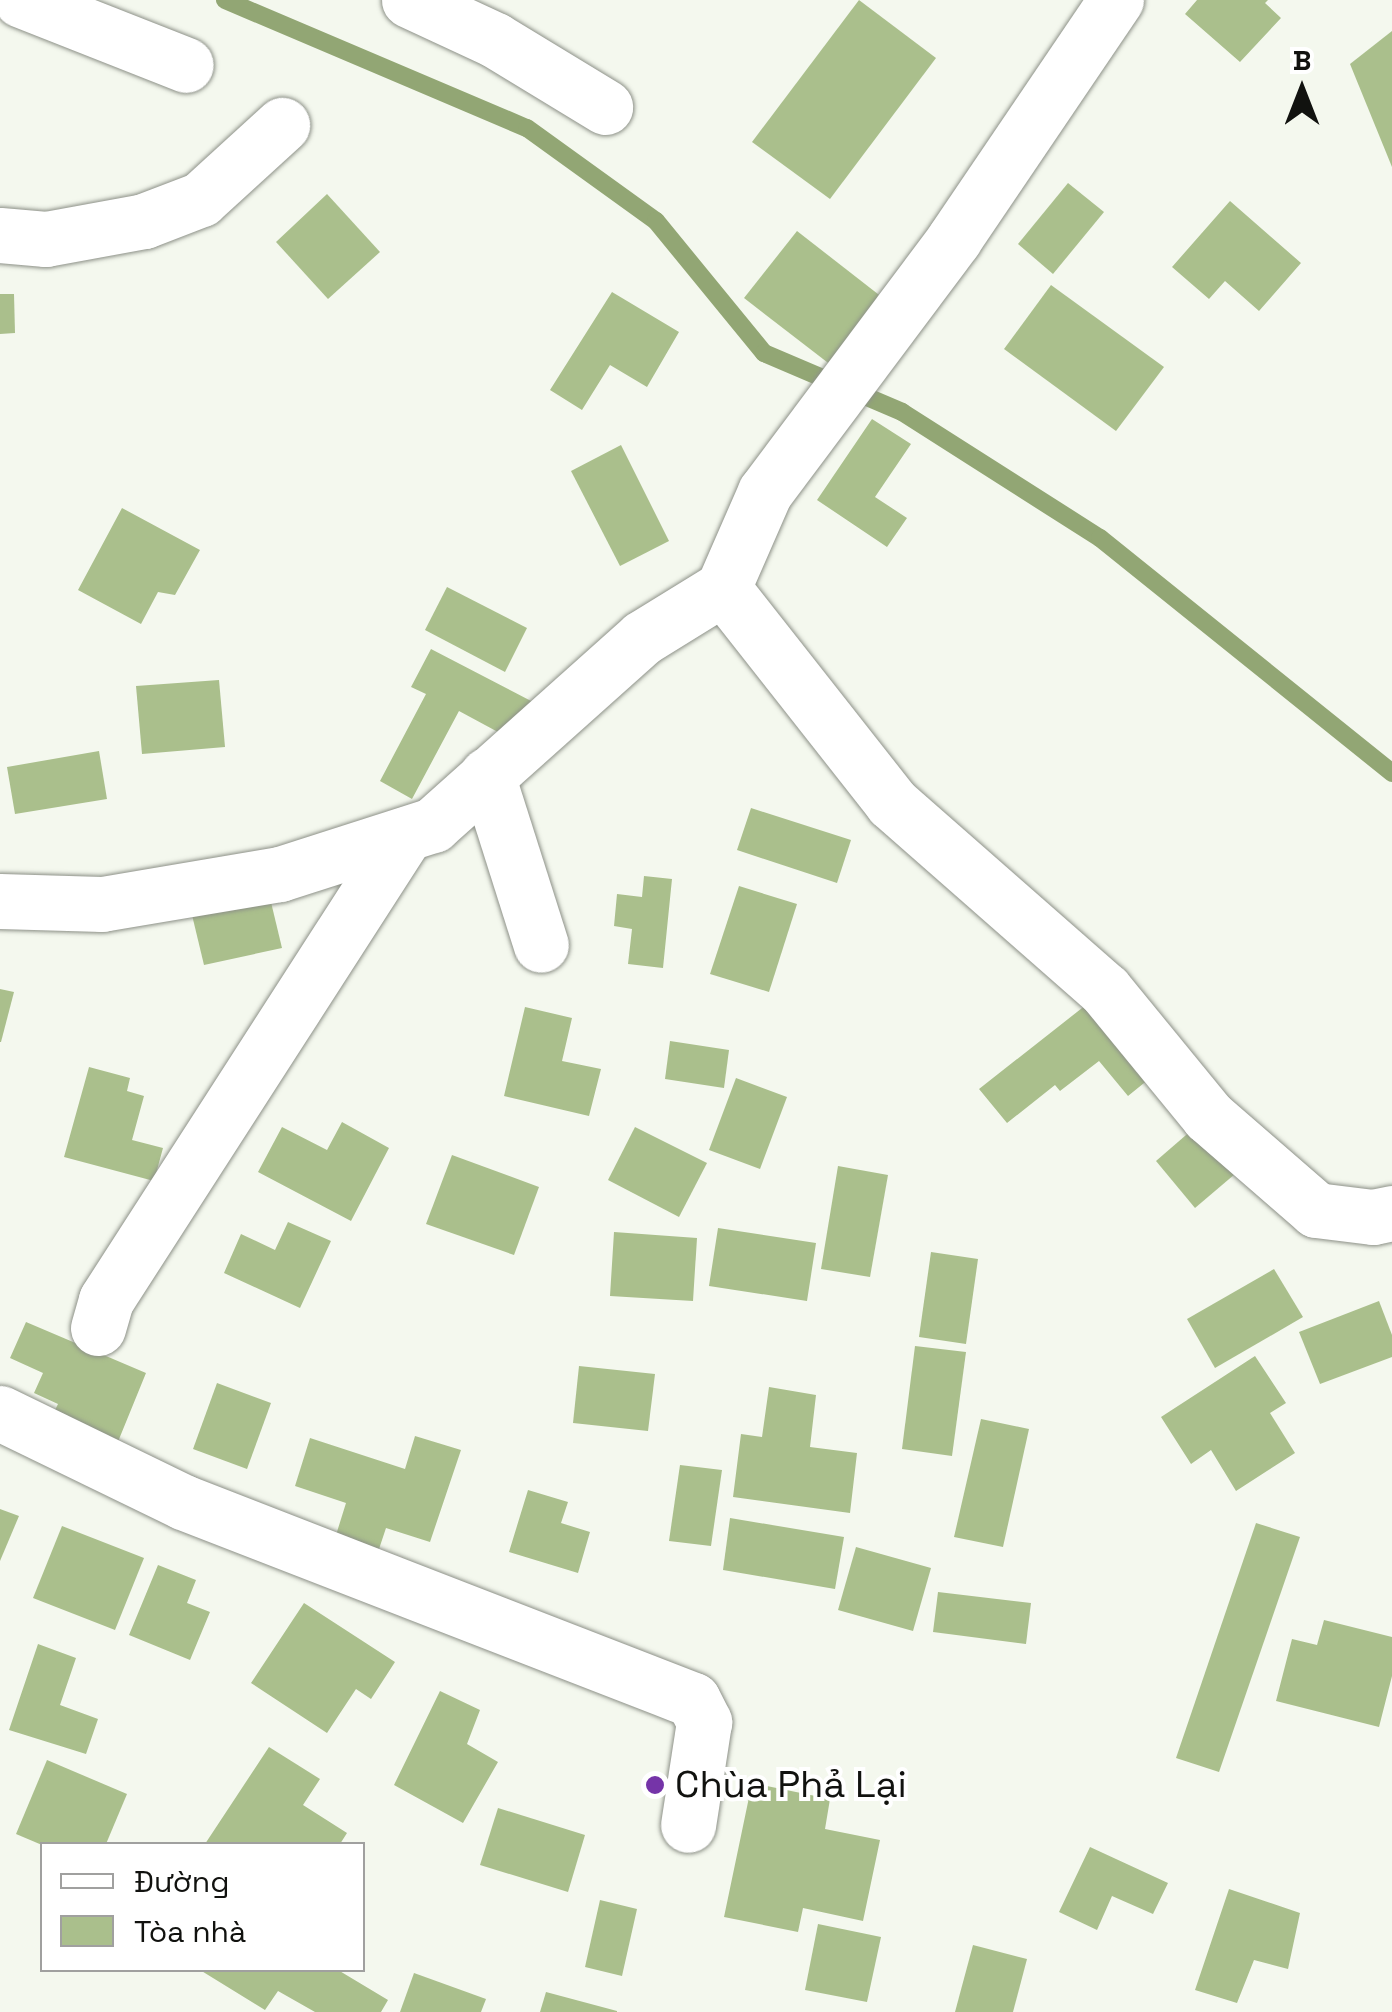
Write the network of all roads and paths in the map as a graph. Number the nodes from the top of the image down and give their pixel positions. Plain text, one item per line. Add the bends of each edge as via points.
1 (21, 0) edge
2 (409, 0) edge
3 (1116, 0) edge
4 (186, 66) dead end
5 (605, 107) dead end
6 (282, 125) dead end
7 (0, 235) edge
8 (723, 588) junction
9 (488, 775) junction
10 (406, 834) junction
11 (0, 901) edge
12 (541, 945) dead end
13 (1392, 1214) edge
14 (98, 1328) dead end
15 (0, 1413) edge
16 (688, 1825) dead end

1 - 4 street
2 - 5 street via 495,40
3 - 8 street via 765,492
6 - 7 street via 201,200 144,221 46,239
8 - 9 street via 642,638
8 - 13 street via 892,802 1105,990 1208,1116 1316,1210
9 - 10 street via 433,825
9 - 12 street
10 - 11 street via 280,874 102,904
10 - 14 street via 106,1300
15 - 16 street via 182,1502 693,1700 704,1722

